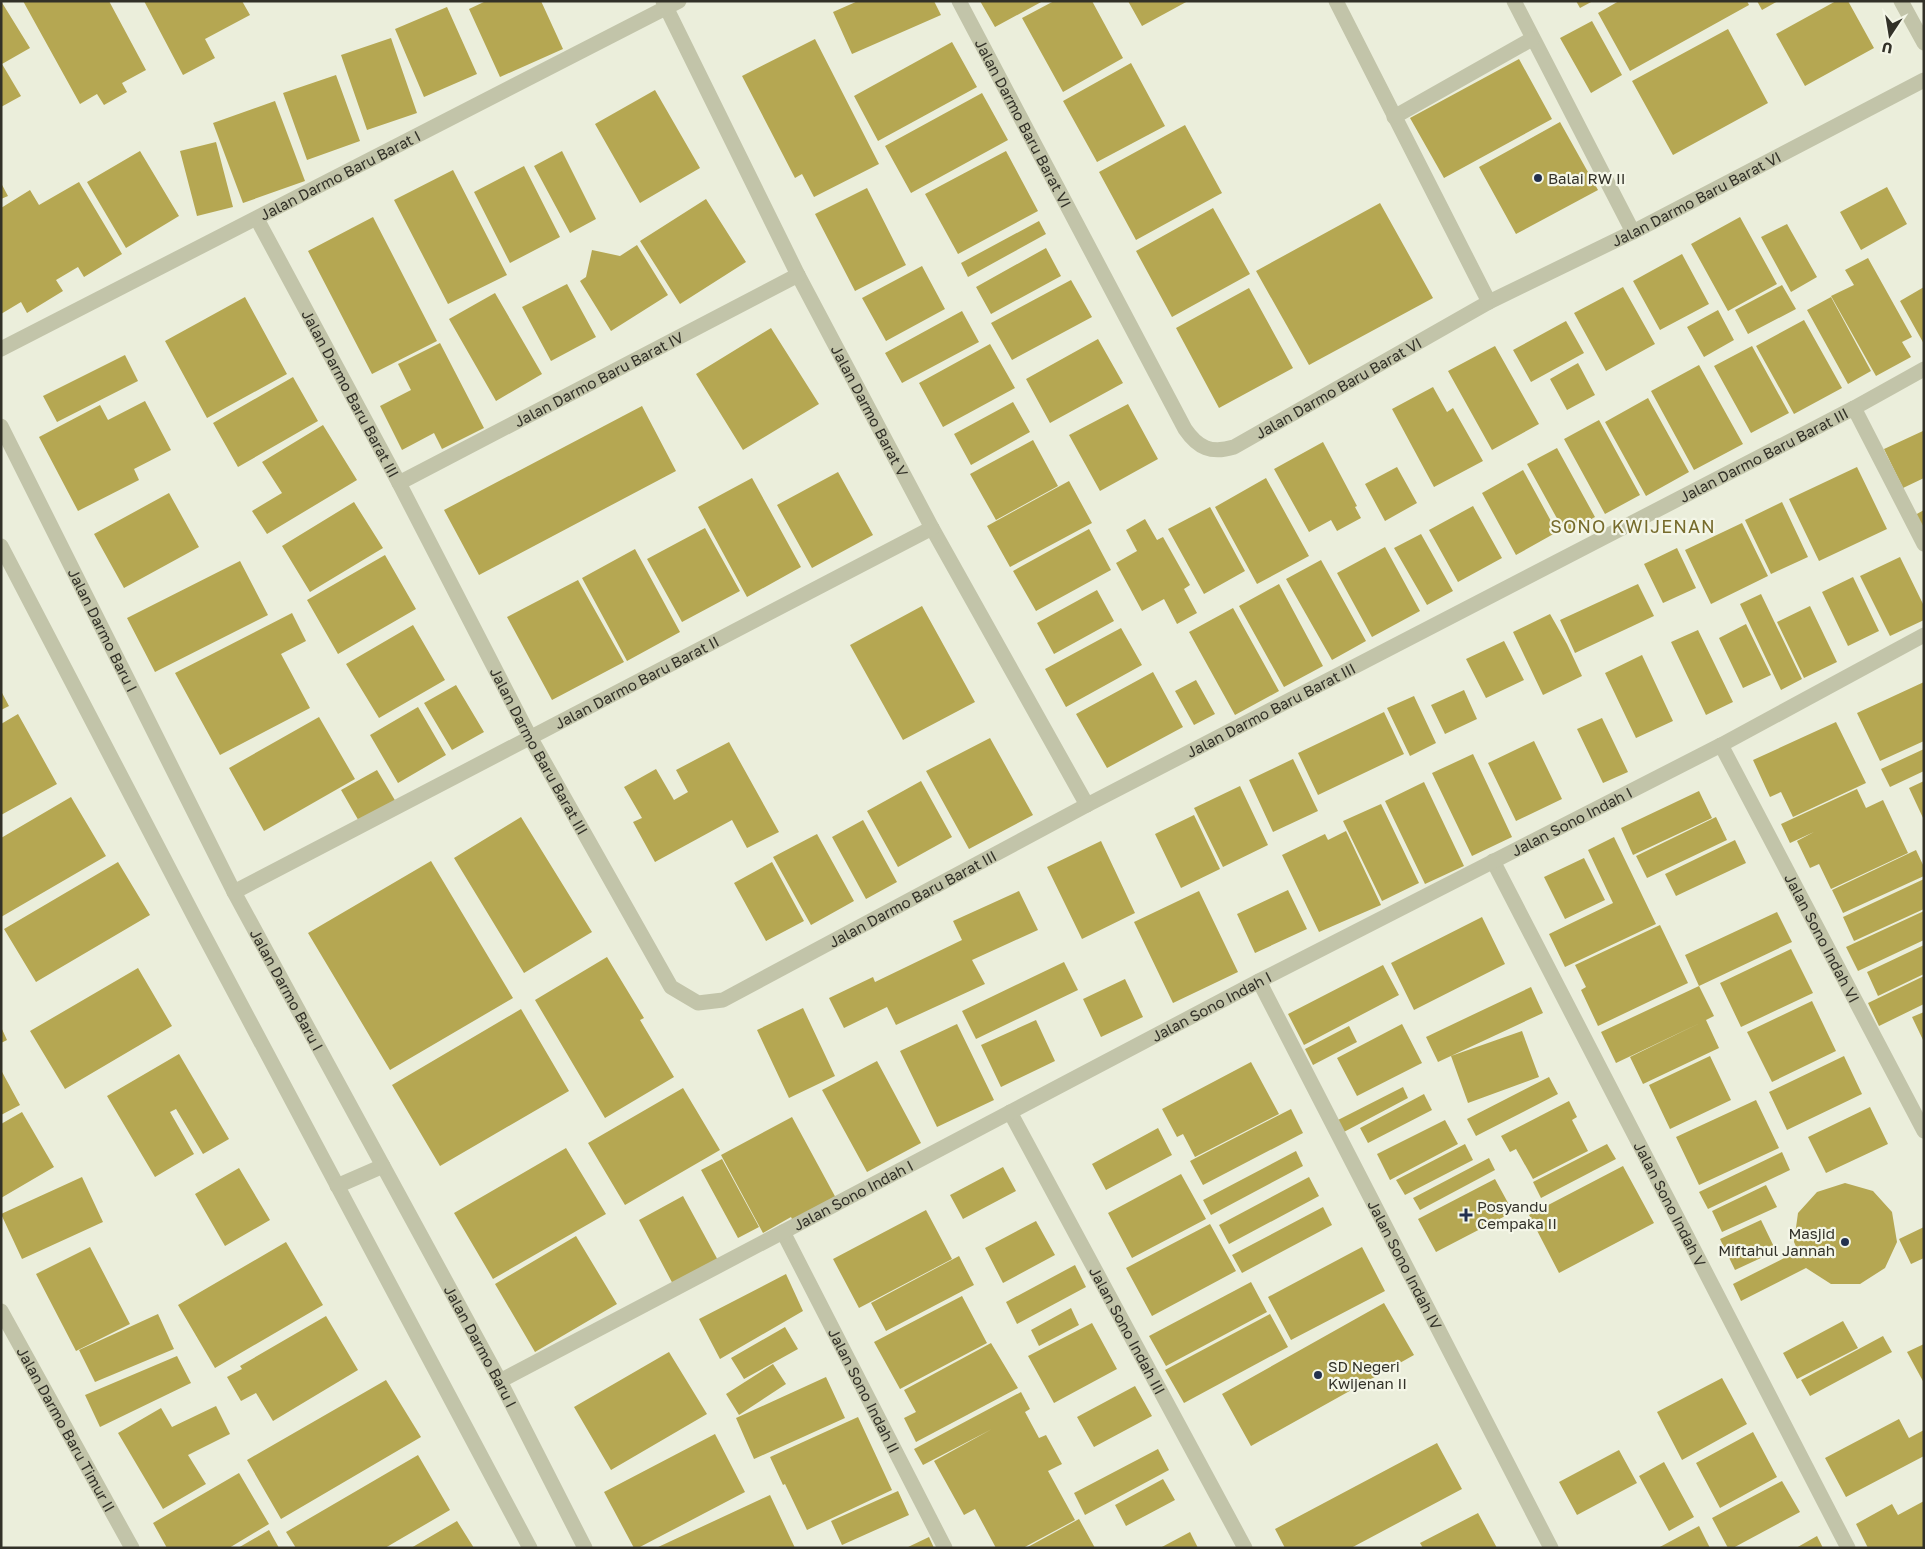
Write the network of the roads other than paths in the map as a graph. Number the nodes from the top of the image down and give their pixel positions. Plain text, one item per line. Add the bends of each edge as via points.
1 (959, 1) edge
2 (1336, 1) edge
3 (1514, 1) edge
4 (1901, 1) edge
5 (669, 3) edge
6 (1532, 39) junction
7 (1924, 43) edge
8 (1924, 80) edge
9 (1394, 117) junction
10 (257, 219) junction
11 (1633, 232) junction
12 (798, 274) junction
13 (1489, 302) junction
14 (1, 349) edge
15 (1924, 369) edge
16 (1854, 408) junction
17 (1, 426) edge
18 (399, 483) junction
19 (932, 528) junction
20 (1924, 544) edge
21 (1, 546) edge
22 (1924, 635) edge
23 (530, 737) junction
24 (1721, 745) junction
25 (1086, 805) junction
26 (1492, 861) junction
27 (234, 892) junction
28 (1259, 981) junction
29 (1010, 1112) junction
30 (1924, 1131) edge
31 (383, 1166) junction
32 (337, 1186) junction
33 (783, 1232) junction
34 (1, 1311) edge
35 (500, 1381) junction
36 (132, 1548) edge
37 (530, 1548) edge
38 (585, 1548) edge
39 (945, 1548) edge
40 (1245, 1548) edge
41 (1551, 1548) edge
42 (1848, 1548) edge

1 - 13 street, Jalan Darmo Baru Barat VI via 1185,429 1199,444 1220,452 1234,447
2 - 9 street
3 - 6 street
4 - 7 street
5 - 10 street, Jalan Darmo Baru Barat I
5 - 12 street, Jalan Darmo Barat V
6 - 9 street
6 - 11 street
8 - 11 street, Jalan Darmo Baru Barat VI
9 - 13 street
10 - 14 street, Jalan Darmo Baru Barat I
10 - 18 street, Jalan Darmo Baru Barat III
11 - 13 street, Jalan Darmo Baru Barat VI
12 - 18 street, Jalan Darmo Baru Barat IV
12 - 19 street, Jalan Darmo Barat V
15 - 16 street, Jalan Darmo Baru Barat III
16 - 20 street
16 - 25 street, Jalan Darmo Baru Barat III
17 - 27 street, Jalan Darmo Baru I
18 - 23 street, Jalan Darmo Baru Barat III
19 - 23 street, Jalan Darmo Baru Barat II
19 - 25 street, Jalan Darmo Barat V
21 - 32 street
22 - 24 street, Jalan Sono Indah I
23 - 25 street, Jalan Darmo Baru Barat III via 672,987 698,1003 723,1000
23 - 27 street, Jalan Darmo Baru Barat II
24 - 26 street, Jalan Sono Indah I
24 - 30 street, Jalan Sono Indah VI
26 - 28 street, Jalan Sono Indah I
26 - 42 street, Jalan Sono Indah V
27 - 31 street, Jalan Darmo Baru I
28 - 29 street, Jalan Sono Indah I
28 - 41 street, Jalan Sono Indah IV
29 - 33 street, Jalan Sono Indah I
29 - 40 street, Jalan Sono Indah III
31 - 32 street
31 - 35 street, Jalan Darmo Baru I
32 - 37 street
33 - 35 street, Jalan Sono Indah I
33 - 39 street, Jalan Sono Indah II
34 - 36 street, Jalan Darmo Baru Timur II
35 - 38 street, Jalan Darmo Baru I

